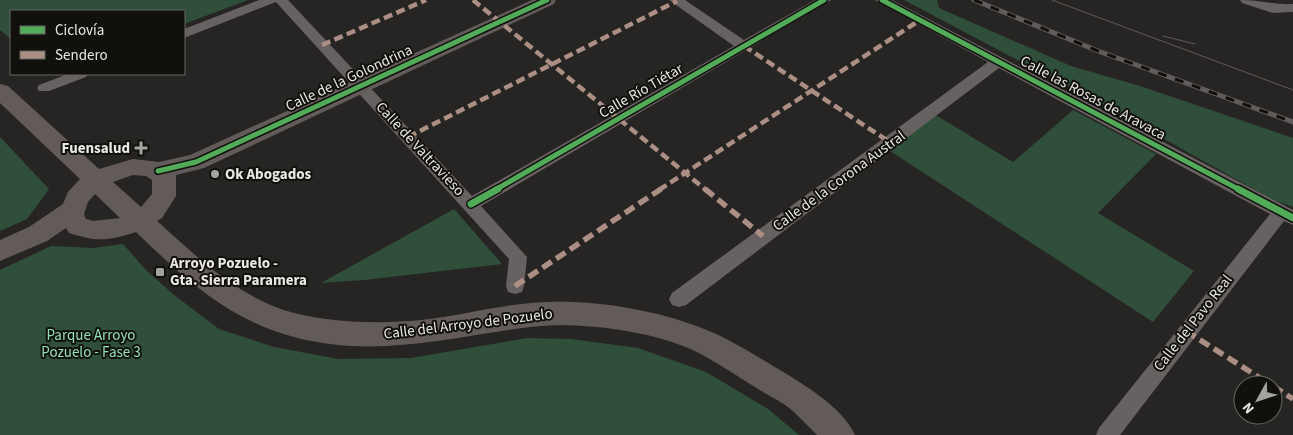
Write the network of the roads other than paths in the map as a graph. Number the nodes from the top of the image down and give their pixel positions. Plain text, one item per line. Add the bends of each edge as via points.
1 (271, 0) edge
2 (280, 0) edge
3 (547, 0) edge
4 (676, 0) edge
5 (824, 0) edge
6 (882, 0) edge
7 (1247, 0) edge
8 (1293, 8) edge
9 (185, 34) edge
10 (744, 46) junction
11 (998, 62) junction
12 (78, 75) edge
13 (361, 86) junction
14 (44, 88) dead end
15 (0, 91) edge
16 (163, 178) junction
17 (96, 180) junction
18 (471, 204) junction
19 (1287, 215) edge
20 (76, 218) junction
21 (139, 220) junction
22 (0, 251) edge
23 (516, 286) dead end
24 (679, 299) dead end
25 (839, 435) edge
26 (1107, 435) edge

1 - 9 street
2 - 13 street, Calle de Valtravieso
3 - 13 main road, Calle de la Golondrina
4 - 10 street
5 - 10 street, Calle Río Tiétar
6 - 11 street, Calle las Rosas de Aravaca
7 - 8 street via 1273,9
10 - 18 street, Calle Río Tiétar
11 - 19 street, Calle las Rosas de Aravaca
11 - 24 street, Calle de la Corona Austral
12 - 14 street
13 - 16 main road, Calle de la Golondrina
13 - 18 street, Calle de Valtravieso
15 - 17 main road, Calle del Arroyo de Pozuelo
16 - 17 main road via 151,168 133,167
16 - 21 main road via 166,191 160,204
17 - 20 main road via 80,194
17 - 21 main road, Calle del Arroyo de Pozuelo
18 - 23 street, Calle de Valtravieso via 518,257
19 - 26 street, Calle del Pavo Real
20 - 21 main road via 86,230 106,232
20 - 22 main road
21 - 25 main road, Calle del Arroyo de Pozuelo via 195,272 225,294 265,315 295,325 359,335 389,335 540,314 575,313 637,321 700,340 740,362 802,400

